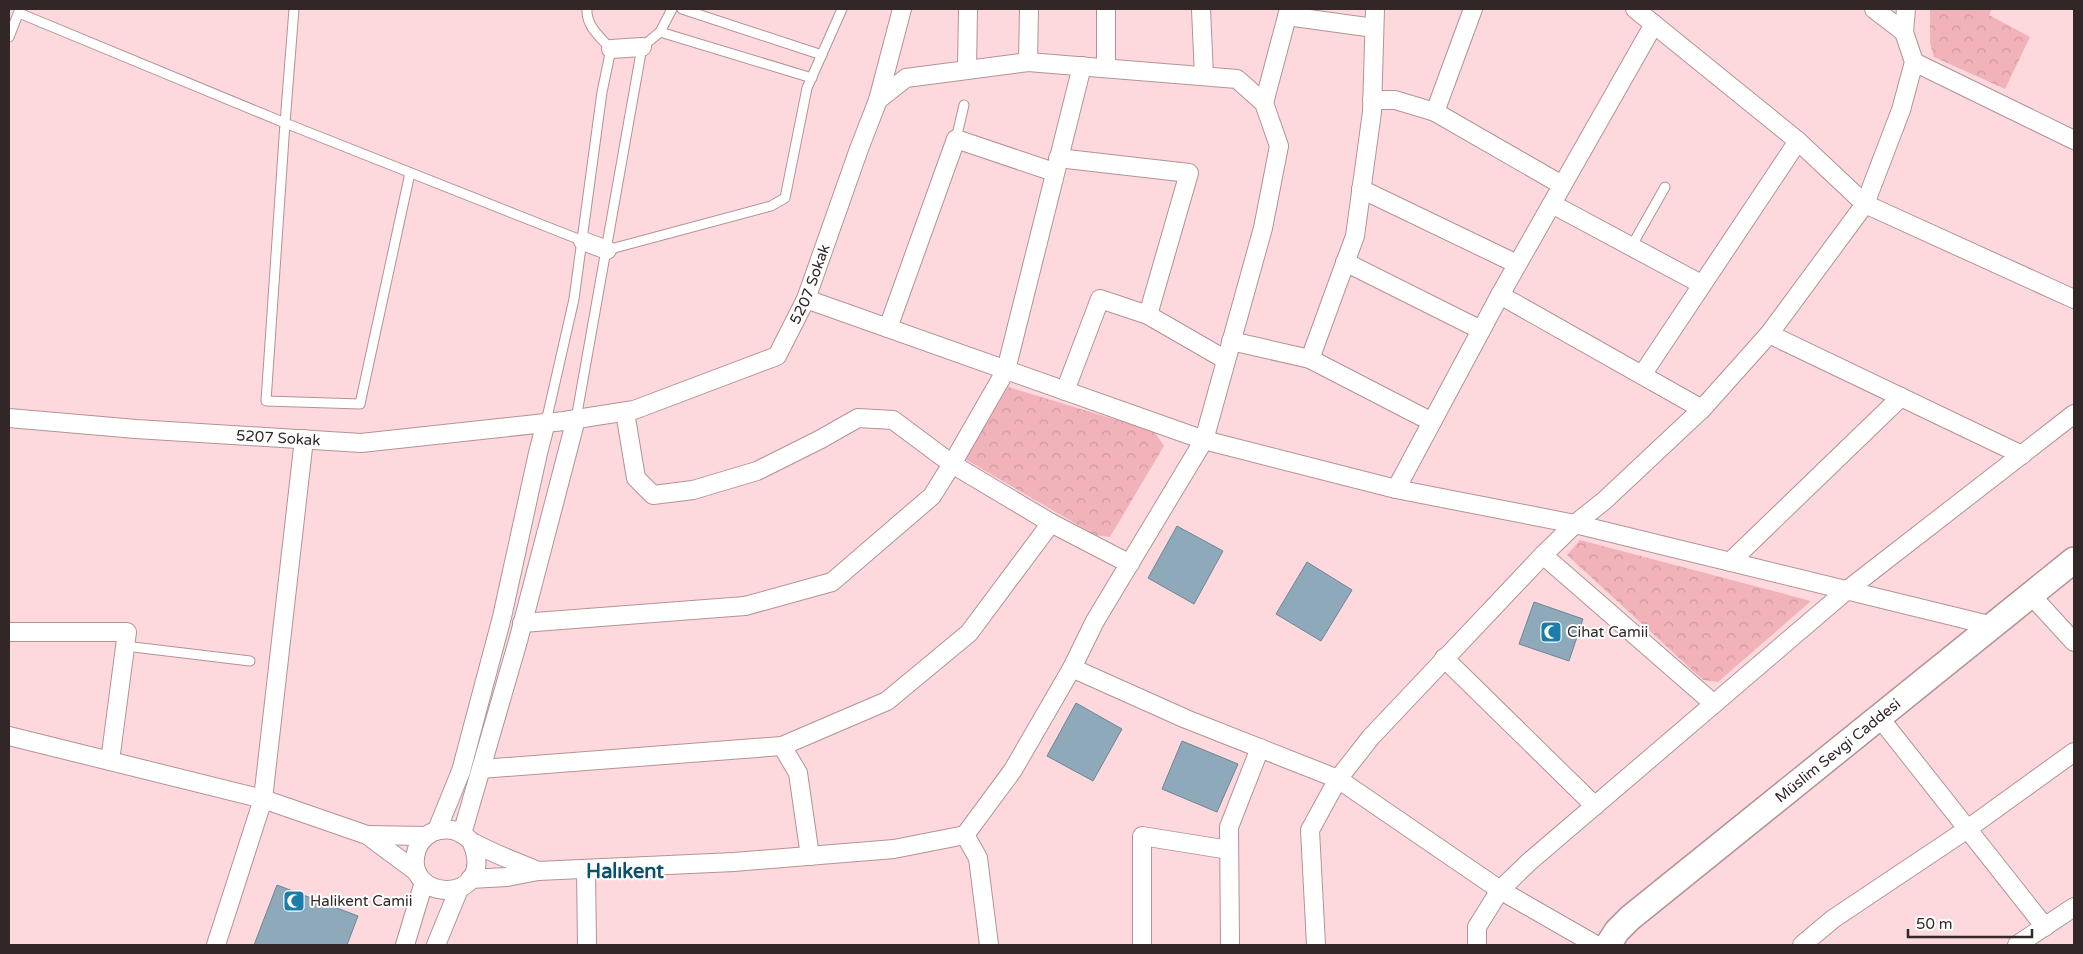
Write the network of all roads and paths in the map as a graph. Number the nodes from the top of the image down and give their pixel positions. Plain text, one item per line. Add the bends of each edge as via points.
1 (294, 9) edge
2 (587, 9) edge
3 (672, 9) edge
4 (682, 9) edge
5 (842, 9) edge
6 (902, 9) edge
7 (968, 9) edge
8 (1029, 9) edge
9 (1106, 9) edge
10 (1201, 9) edge
11 (1375, 9) edge
12 (1473, 9) edge
13 (1635, 9) edge
14 (1874, 9) edge
15 (1906, 9) edge
16 (19, 11) edge
17 (1288, 13) edge
18 (1654, 24) junction
19 (1374, 28) junction
20 (660, 32) junction
21 (1904, 32) junction
22 (9, 38) edge
23 (642, 47) junction
24 (611, 49) junction
25 (822, 55) junction
26 (1028, 62) junction
27 (1914, 62) junction
28 (1082, 66) junction
29 (1106, 68) junction
30 (968, 70) junction
31 (1204, 76) junction
32 (812, 78) junction
33 (878, 100) junction
34 (1372, 100) junction
35 (1264, 103) junction
36 (964, 105) dead end
37 (1435, 112) junction
38 (285, 123) junction
39 (956, 139) junction
40 (1798, 140) junction
41 (2074, 140) edge
42 (1056, 165) junction
43 (410, 173) junction
44 (1562, 186) junction
45 (1665, 187) dead end
46 (1361, 189) junction
47 (1552, 204) junction
48 (1865, 204) junction
49 (583, 241) junction
50 (1631, 247) junction
51 (607, 250) junction
52 (1345, 262) junction
53 (1517, 264) junction
54 (1701, 284) junction
55 (1500, 295) junction
56 (806, 299) junction
57 (2074, 299) edge
58 (1148, 315) junction
59 (888, 328) junction
60 (1481, 330) junction
61 (1770, 334) junction
62 (1232, 341) junction
63 (1310, 359) junction
64 (1226, 360) junction
65 (1006, 370) junction
66 (1642, 375) junction
67 (1065, 391) junction
68 (1901, 397) junction
69 (1702, 409) junction
70 (625, 412) junction
71 (2074, 414) edge
72 (9, 418) edge
73 (576, 419) junction
74 (546, 422) junction
75 (1432, 422) junction
76 (304, 439) junction
77 (1204, 440) junction
78 (2022, 454) junction
79 (952, 464) junction
80 (1396, 489) junction
81 (1051, 524) junction
82 (1575, 524) junction
83 (1543, 555) junction
84 (2074, 560) edge
85 (1730, 562) junction
86 (1130, 564) junction
87 (1846, 591) junction
88 (2031, 595) junction
89 (522, 623) junction
90 (1993, 626) junction
91 (9, 632) edge
92 (2074, 642) edge
93 (125, 646) junction
94 (1444, 658) junction
95 (250, 661) dead end
96 (1072, 668) junction
97 (1714, 704) junction
98 (1878, 717) junction
99 (9, 736) edge
100 (782, 746) junction
101 (1260, 748) junction
102 (2074, 752) edge
103 (110, 761) junction
104 (481, 769) junction
105 (1338, 778) junction
106 (263, 799) junction
107 (1595, 806) junction
108 (1966, 830) junction
109 (432, 833) junction
110 (367, 835) junction
111 (965, 835) junction
112 (467, 838) junction
113 (1229, 850) junction
114 (810, 856) junction
115 (586, 869) junction
116 (538, 871) junction
117 (421, 877) junction
118 (464, 884) junction
119 (1500, 890) junction
120 (2074, 907) edge
121 (2045, 927) junction
122 (216, 945) edge
123 (405, 945) edge
124 (436, 945) edge
125 (587, 945) edge
126 (989, 945) edge
127 (1142, 945) edge
128 (1230, 945) edge
129 (1316, 945) edge
130 (1477, 945) edge
131 (1596, 945) edge
132 (1608, 945) edge
133 (1802, 945) edge
134 (2017, 945) edge

1 - 38 lane
2 - 24 lane via 590,26
3 - 20 lane
4 - 25 lane
5 - 25 lane
6 - 33 street, 5207 Sokak
7 - 30 street
8 - 26 street
9 - 29 street
10 - 31 street
11 - 19 street
12 - 37 street
13 - 18 street
14 - 21 street
15 - 21 street
16 - 22 lane
16 - 38 lane
17 - 19 street
17 - 35 street
18 - 40 street
18 - 44 street
19 - 34 street
20 - 23 lane
20 - 32 lane
21 - 27 street
23 - 24 street
23 - 51 lane
24 - 49 lane via 602,92
25 - 32 lane
26 - 28 street
26 - 30 street
27 - 41 street
27 - 48 street via 1901,110
28 - 29 street
28 - 42 street
29 - 31 street
30 - 33 street via 906,78
31 - 35 street via 1237,79
32 - 51 lane via 807,88 785,198 771,206
33 - 56 street, 5207 Sokak
34 - 37 street via 1395,100
34 - 46 street
35 - 62 street via 1279,146 1263,228
36 - 39 lane
37 - 44 street
38 - 43 lane
38 - 43 lane via 266,401 360,404
39 - 42 street
39 - 59 street
40 - 48 street
40 - 54 street
42 - 58 street via 1189,173
42 - 65 street
43 - 49 lane
44 - 47 street
45 - 50 lane
46 - 52 street via 1355,236
46 - 53 street
47 - 50 street
47 - 53 street
48 - 57 street
48 - 61 street
49 - 51 street
49 - 74 lane via 574,299
50 - 54 street
51 - 73 lane
52 - 60 street
52 - 63 street
53 - 55 street
54 - 66 street
55 - 60 street
55 - 66 street
56 - 59 street
56 - 70 street, 5207 Sokak via 777,356
58 - 64 street
58 - 67 street via 1100,299
59 - 65 street
60 - 75 street
61 - 68 street
61 - 69 street
62 - 63 street
62 - 64 street
63 - 75 street
64 - 77 street
65 - 67 street
65 - 79 street
66 - 69 street
67 - 77 street
68 - 78 street
68 - 85 street
69 - 82 street
70 - 73 street, 5207 Sokak
70 - 79 street via 636,478 653,494 693,490 757,472 858,418 893,420
71 - 78 street
72 - 76 street, 5207 Sokak
73 - 74 street, 5207 Sokak
73 - 89 street
74 - 76 street, 5207 Sokak via 361,443
74 - 109 street via 502,617 461,771
75 - 80 street
76 - 106 street
77 - 80 street
77 - 86 street
78 - 87 street
79 - 81 street
79 - 89 street via 932,496 832,582 745,606
80 - 82 street
81 - 86 street
81 - 100 street via 969,633 887,701
82 - 83 street
82 - 85 street
83 - 94 street
83 - 97 street
84 - 88 street, Müslim Sevgi Caddesi
85 - 87 street
86 - 96 street via 1095,621
87 - 90 street
87 - 97 street
88 - 90 street, Müslim Sevgi Caddesi
88 - 92 street
89 - 104 street
90 - 98 street, Müslim Sevgi Caddesi
91 - 93 street via 127,632
93 - 95 lane
93 - 103 street
94 - 105 street
94 - 107 street
96 - 101 street
96 - 111 street via 1013,770
97 - 107 street
98 - 108 street
98 - 132 street, Müslim Sevgi Caddesi via 1630,918
99 - 103 street
100 - 104 street
100 - 114 street via 798,773
101 - 105 street
101 - 113 street via 1229,827
102 - 108 street
103 - 106 street
104 - 112 street
105 - 119 street
105 - 129 street via 1310,830
106 - 110 street
106 - 122 street
107 - 119 street
108 - 121 street
108 - 133 street via 1833,919
109 - 110 street
109 - 112 street via 450,829
109 - 117 street via 418,846 416,853
110 - 117 street
111 - 114 street via 894,849
111 - 126 street via 978,858
112 - 116 street
112 - 118 street via 476,854 476,867
113 - 127 street via 1142,836
113 - 128 street
114 - 115 street
115 - 116 street
115 - 125 street
116 - 118 street
117 - 118 street via 435,889 448,891
117 - 123 street
118 - 124 street
119 - 130 street via 1477,927
119 - 131 street
120 - 121 street
121 - 134 street

